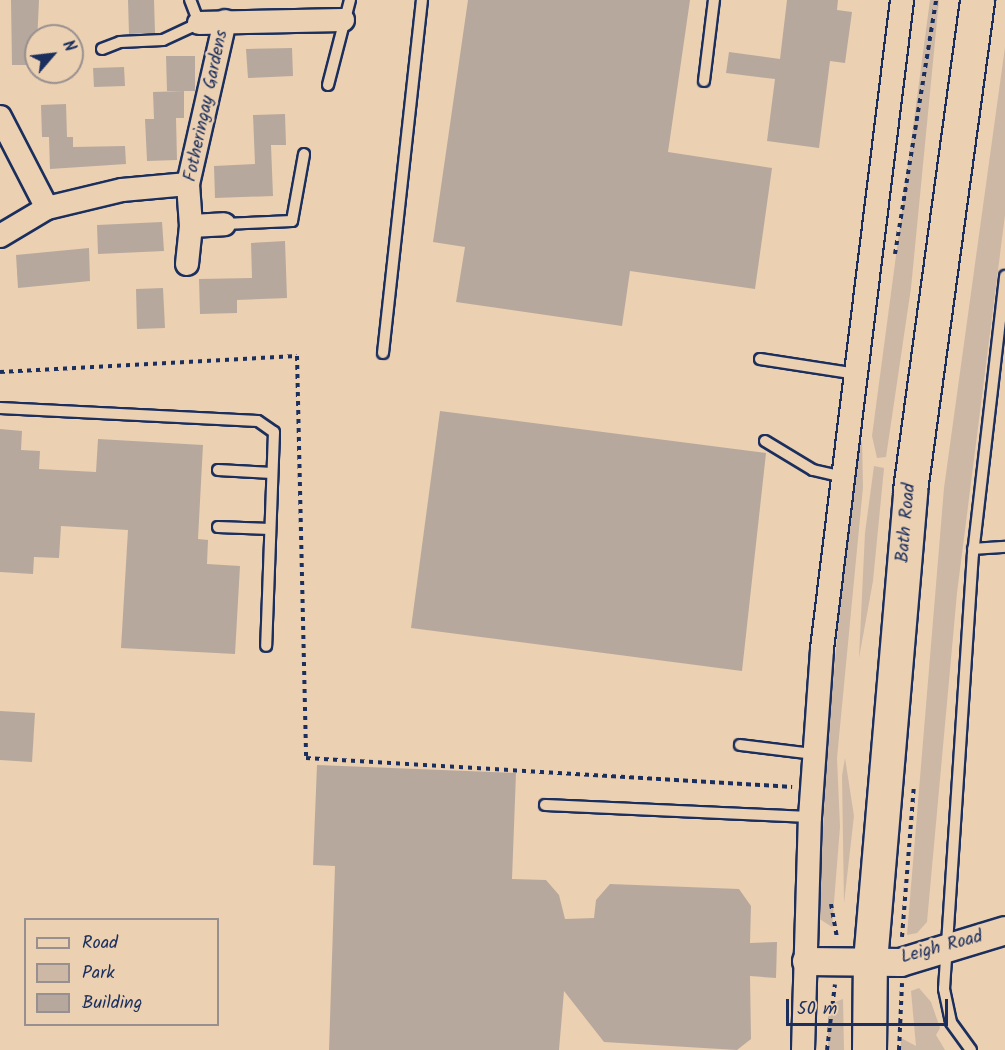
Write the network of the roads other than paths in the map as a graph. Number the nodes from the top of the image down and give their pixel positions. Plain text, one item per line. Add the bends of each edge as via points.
1 (190, 0) edge
2 (422, 0) edge
3 (714, 0) edge
4 (902, 0) edge
5 (978, 0) edge
6 (346, 10) edge
7 (225, 21) junction
8 (199, 23) junction
9 (102, 50) dead end
10 (704, 81) dead end
11 (328, 85) dead end
12 (0, 117) edge
13 (304, 154) dead end
14 (188, 184) junction
15 (47, 208) junction
16 (224, 224) joint
17 (191, 226) junction
18 (0, 236) edge
19 (187, 264) dead end
20 (1005, 276) edge
21 (383, 353) dead end
22 (760, 359) dead end
23 (858, 374) junction
24 (0, 408) edge
25 (765, 441) dead end
26 (218, 470) dead end
27 (272, 473) junction
28 (844, 477) junction
29 (218, 527) dead end
30 (270, 529) junction
31 (1005, 547) edge
32 (973, 549) junction
33 (266, 646) dead end
34 (740, 745) dead end
35 (813, 754) junction
36 (545, 805) dead end
37 (810, 817) junction
38 (1005, 930) edge
39 (947, 950) junction
40 (806, 960) junction
41 (885, 962) junction
42 (803, 1050) edge
43 (869, 1050) edge
44 (971, 1050) edge

1 - 8 lane
2 - 21 lane
3 - 10 lane
4 - 23 street
5 - 41 main road, Bath Road via 910,490
6 - 7 street, Fotheringay Gardens
6 - 11 lane
7 - 8 street, Fotheringay Gardens
7 - 14 street, Fotheringay Gardens
8 - 9 lane via 163,40 120,42
12 - 15 street
13 - 16 lane via 292,221
14 - 15 street via 122,190
14 - 17 street, Fotheringay Gardens
15 - 18 street
16 - 17 street
17 - 19 street, Fotheringay Gardens
20 - 32 lane
22 - 23 lane
23 - 28 street
24 - 27 lane via 258,421 274,432
25 - 28 lane via 813,471
26 - 27 lane
27 - 30 lane
28 - 35 street
29 - 30 lane
30 - 33 lane
31 - 32 lane
32 - 39 lane
34 - 35 lane
35 - 37 street
36 - 37 lane
37 - 40 street
38 - 39 street, Leigh Road
39 - 41 street, Leigh Road
39 - 44 lane via 944,1006
40 - 41 street, Leigh Road
40 - 42 street
41 - 43 main road, Bath Road

